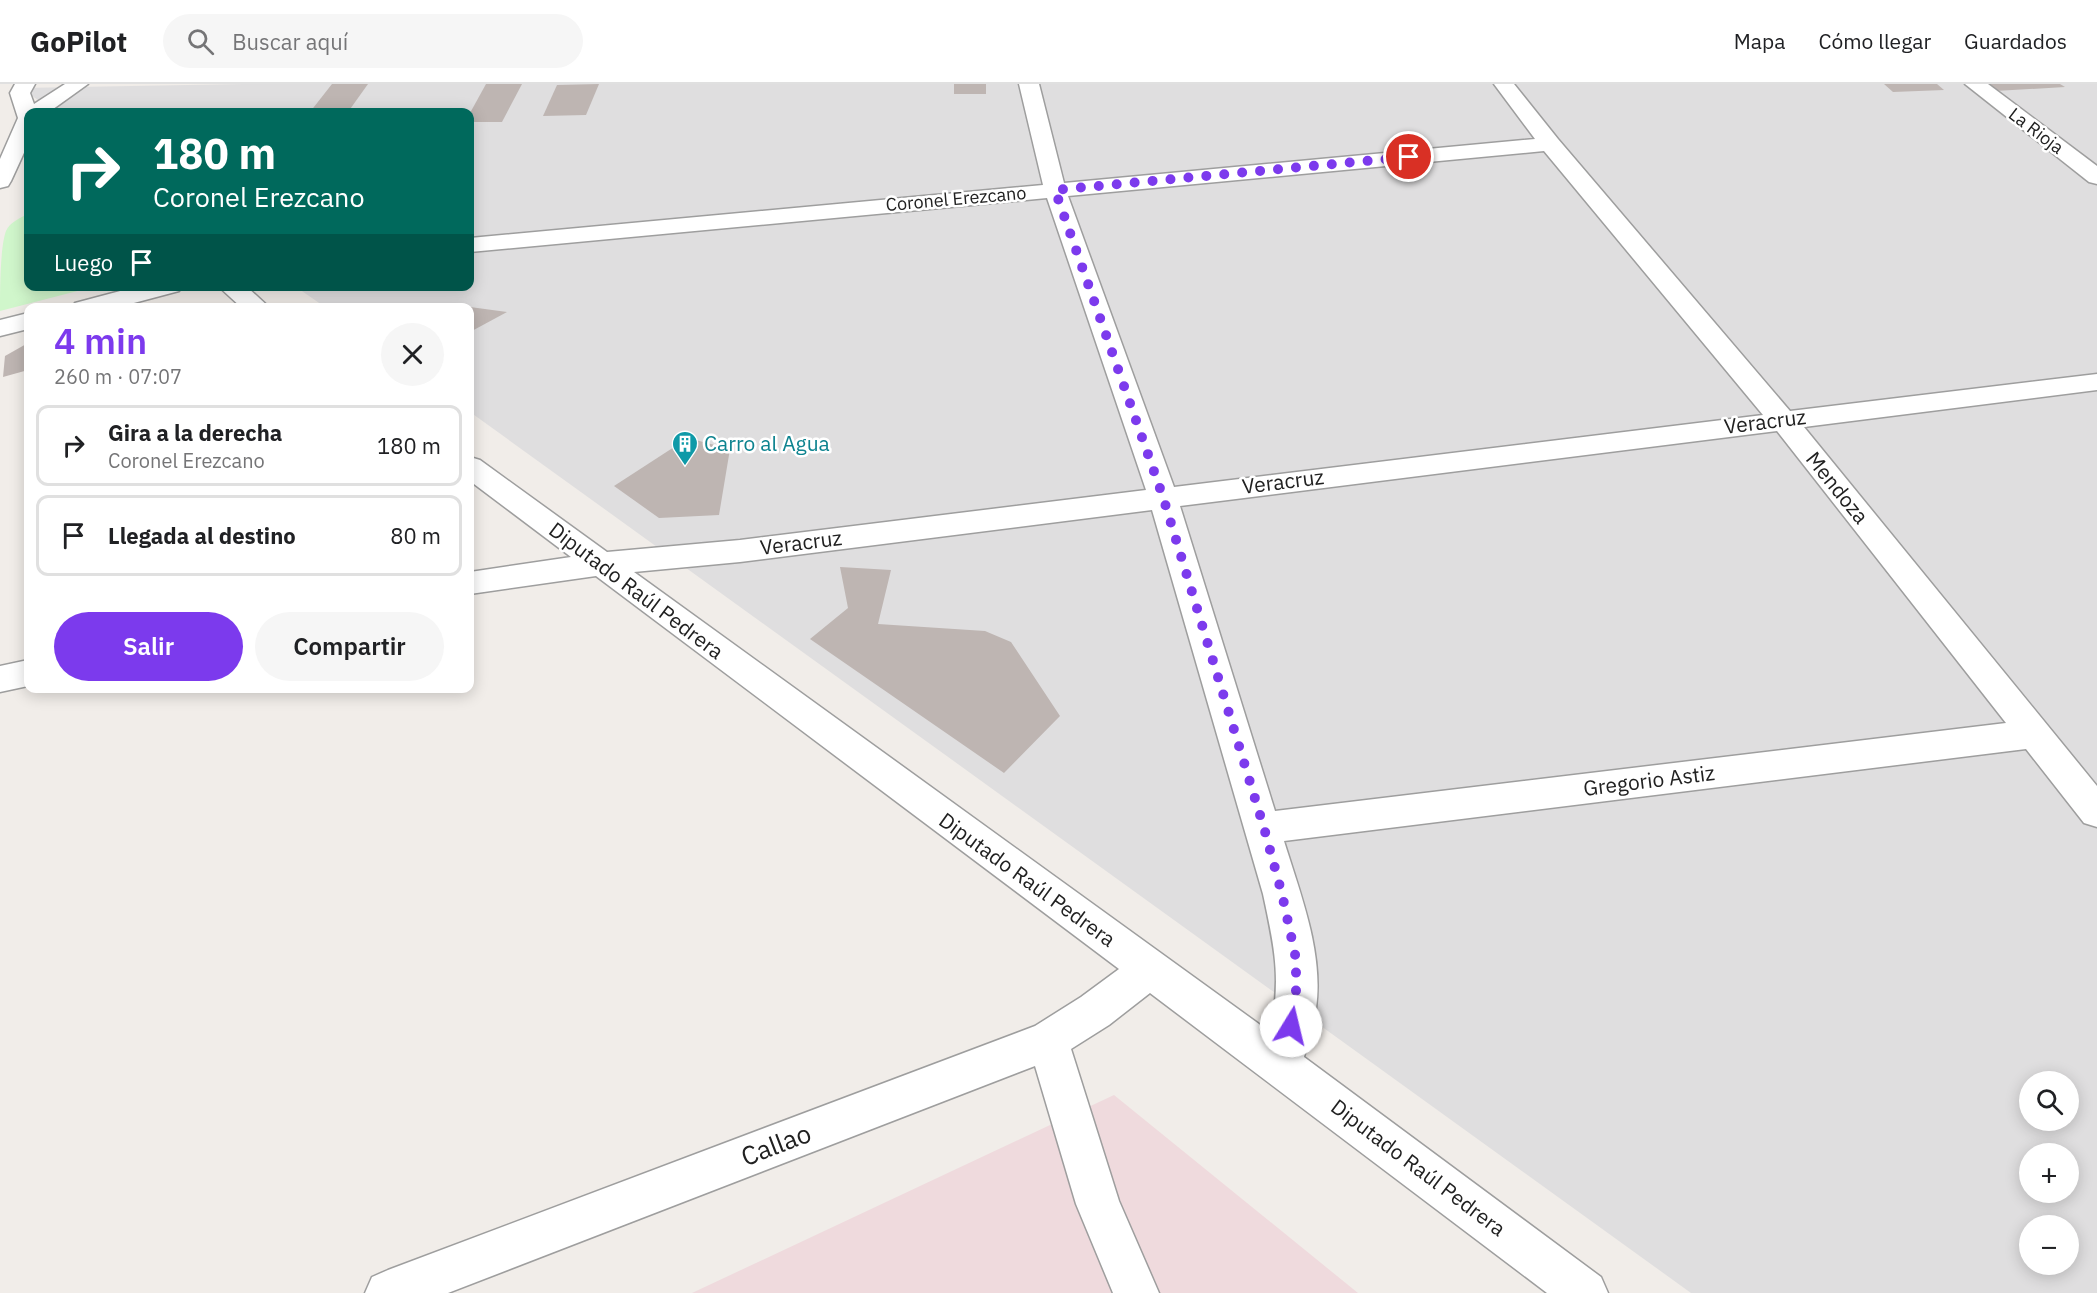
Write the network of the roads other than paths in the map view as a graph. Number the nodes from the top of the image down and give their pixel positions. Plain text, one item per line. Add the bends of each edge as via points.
1 (26, 84) edge
2 (78, 84) edge
3 (1029, 84) edge
4 (1504, 84) edge
5 (1975, 84) edge
6 (24, 108) edge
7 (48, 108) edge
8 (24, 133) edge
9 (1550, 144) junction
10 (2097, 177) edge
11 (0, 181) edge
12 (1055, 190) junction
13 (474, 245) edge
14 (150, 291) edge
15 (236, 291) edge
16 (104, 303) edge
17 (252, 303) edge
18 (24, 322) edge
19 (0, 328) edge
20 (2097, 382) edge
21 (1782, 419) junction
22 (474, 470) edge
23 (1163, 497) junction
24 (599, 564) junction
25 (474, 582) edge
26 (24, 674) edge
27 (0, 679) edge
28 (2035, 735) junction
29 (2097, 812) edge
30 (1264, 828) junction
31 (1149, 970) junction
32 (1048, 1041) junction
33 (1282, 1066) junction
34 (388, 1293) edge
35 (1136, 1293) edge
36 (1585, 1293) edge

1 - 6 street via 20,93
2 - 7 street
3 - 12 street
4 - 9 street, Mendoza
5 - 10 street, La Rioja
8 - 11 street
9 - 12 street, Coronel Erezcano
9 - 21 street, Mendoza
12 - 13 street, Coronel Erezcano
12 - 23 street
14 - 16 street
15 - 17 street
18 - 19 street
20 - 21 street, Veracruz
21 - 23 street, Veracruz
21 - 28 street, Mendoza
22 - 24 street, Diputado Raúl Pedrera
23 - 24 street, Veracruz via 740,551
23 - 30 street
24 - 25 street, Veracruz
24 - 31 street, Diputado Raúl Pedrera
26 - 27 street
28 - 29 street, Mendoza
28 - 30 street, Gregorio Astiz
30 - 33 street via 1296,959 1296,1006
31 - 32 street, Callao
31 - 33 street, Diputado Raúl Pedrera
32 - 34 street, Callao
32 - 35 street via 1098,1204
33 - 36 street, Diputado Raúl Pedrera

